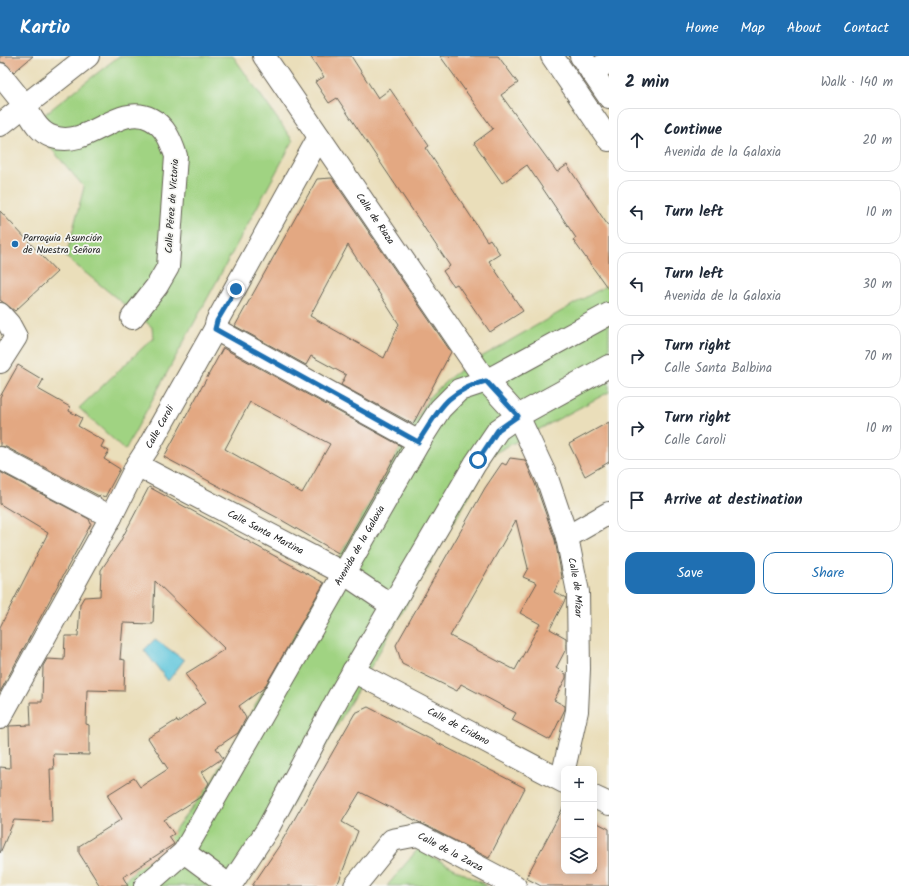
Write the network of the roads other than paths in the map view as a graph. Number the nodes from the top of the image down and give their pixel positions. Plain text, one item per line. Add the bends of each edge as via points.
1 (88, 56) edge
2 (264, 56) edge
3 (552, 56) edge
4 (594, 63) edge
5 (0, 74) edge
6 (609, 98) edge
7 (25, 106) junction
8 (0, 126) edge
9 (319, 137) junction
10 (609, 140) edge
11 (0, 314) edge
12 (609, 314) edge
13 (132, 318) dead end
14 (215, 329) junction
15 (0, 362) edge
16 (609, 366) edge
17 (486, 381) junction
18 (518, 416) junction
19 (418, 442) junction
20 (0, 458) edge
21 (137, 465) junction
22 (609, 513) edge
23 (111, 517) junction
24 (567, 537) junction
25 (345, 574) junction
26 (391, 605) junction
27 (353, 671) junction
28 (0, 718) edge
29 (566, 766) edge
30 (561, 774) edge
31 (597, 798) edge
32 (609, 804) edge
33 (184, 852) junction
34 (145, 886) edge
35 (230, 886) edge
36 (355, 886) edge
37 (515, 886) edge

1 - 7 street
2 - 9 street, Calle de Riaza
3 - 10 street
4 - 6 street
5 - 7 street, Calle Pérez de Victoria
7 - 8 street
7 - 13 street, Calle Pérez de Victoria via 40,129 53,137 75,139 132,114 143,115 156,122 171,138 176,156 168,268
9 - 14 street, Calle Caroli via 217,321
9 - 17 street, Calle de Riaza
11 - 15 street via 16,337
12 - 17 street, Avenida de la Galaxia
14 - 19 street
14 - 21 street, Calle Caroli
16 - 18 street
17 - 18 street, Calle de Riaza
17 - 19 street, Avenida de la Galaxia via 459,390 446,401
18 - 24 street, Calle de Mízar via 547,478
18 - 26 street via 498,430 475,464
19 - 25 street, Avenida de la Galaxia
20 - 23 street
21 - 23 street, Calle Caroli
21 - 25 street, Calle Santa Martina
22 - 24 street
23 - 28 street, Calle Caroli
24 - 29 street, Calle de Mízar via 578,592 579,669 577,711
25 - 26 street, Calle Santa Martina
25 - 33 street, Avenida de la Galaxia
26 - 27 street
27 - 30 street, Calle de Eridano
27 - 35 street via 267,830
31 - 32 street
33 - 34 street, Avenida de la Galaxia
33 - 35 street
36 - 37 street, Calle de la Zarza via 392,840 418,835

